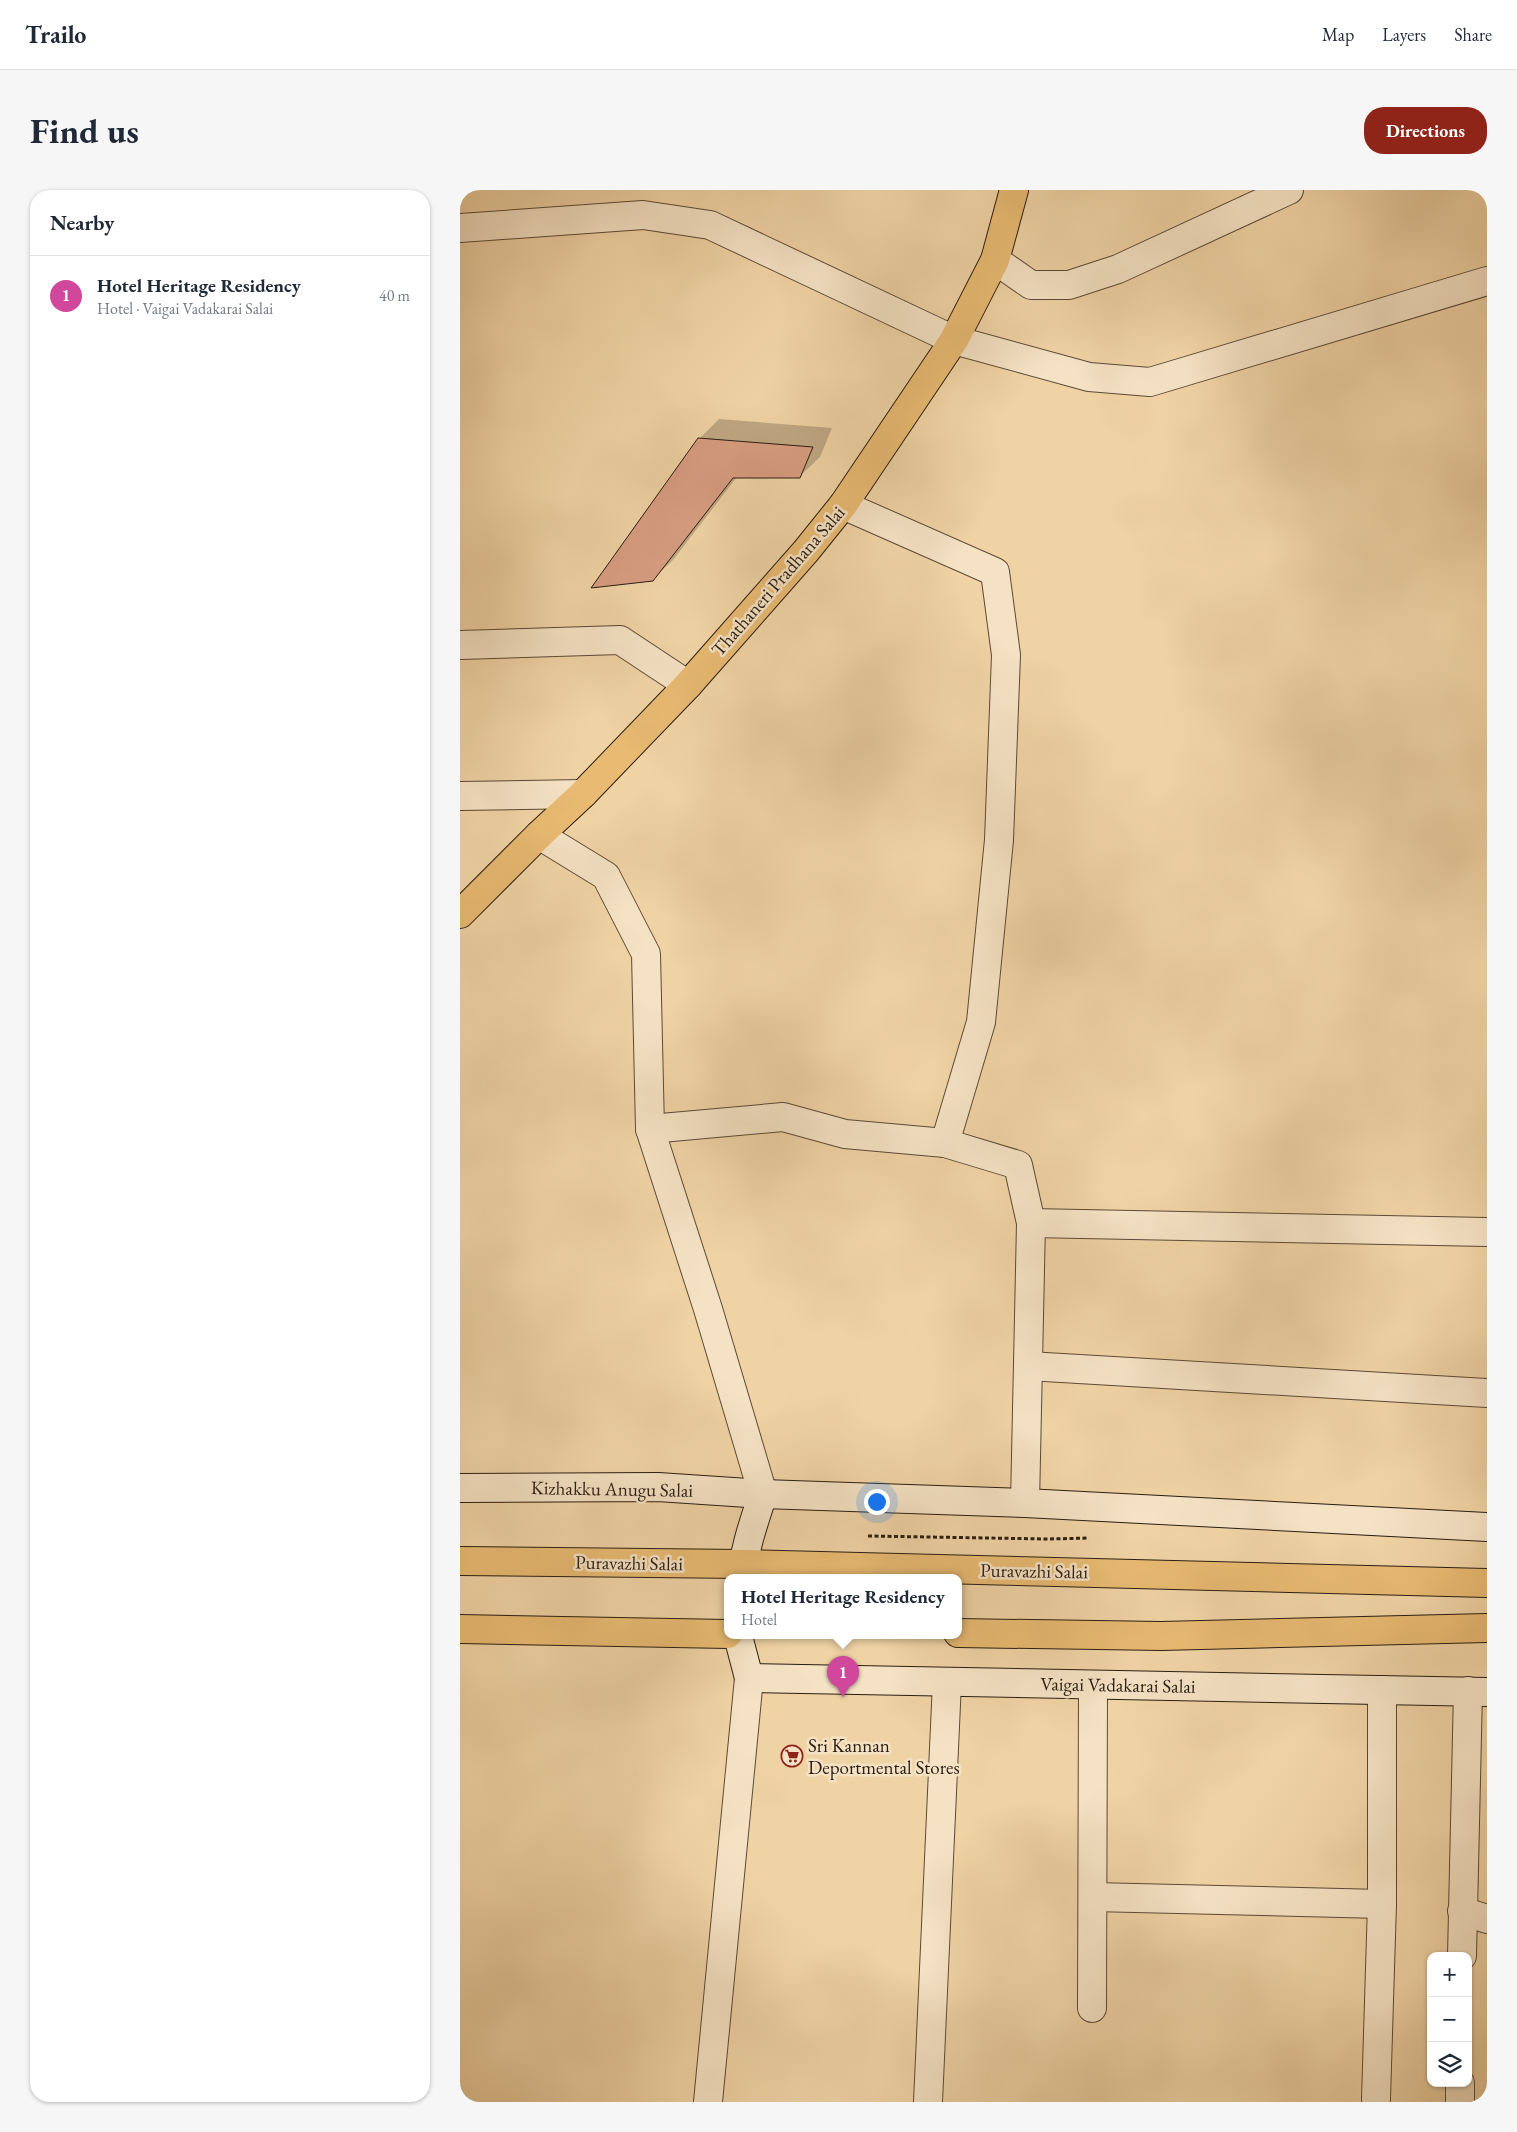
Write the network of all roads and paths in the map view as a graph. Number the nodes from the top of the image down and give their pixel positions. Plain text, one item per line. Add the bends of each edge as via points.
1 (1014, 190) edge
2 (1289, 190) edge
3 (460, 228) edge
4 (995, 260) junction
5 (1487, 281) edge
6 (954, 340) junction
7 (843, 505) junction
8 (460, 645) edge
9 (688, 685) junction
10 (583, 794) junction
11 (460, 796) edge
12 (539, 834) junction
13 (460, 914) edge
14 (650, 1129) junction
15 (945, 1143) junction
16 (1031, 1223) junction
17 (1487, 1232) edge
18 (1028, 1366) junction
19 (1487, 1393) edge
20 (460, 1488) edge
21 (763, 1494) junction
22 (1025, 1503) junction
23 (1487, 1527) edge
24 (460, 1561) edge
25 (742, 1571) edge
26 (928, 1574) edge
27 (962, 1575) edge
28 (1487, 1583) edge
29 (1487, 1628) edge
30 (460, 1629) edge
31 (962, 1633) edge
32 (724, 1634) edge
33 (739, 1639) edge
34 (749, 1678) junction
35 (947, 1682) junction
36 (1093, 1684) junction
37 (1382, 1690) junction
38 (1477, 1692) edge
39 (1477, 1721) edge
40 (1476, 1806) edge
41 (1093, 1897) junction
42 (1382, 1904) junction
43 (1475, 1915) edge
44 (1463, 1952) edge
45 (1092, 2008) dead end
46 (1460, 2087) edge
47 (1376, 2099) dead end
48 (708, 2102) edge
49 (928, 2102) edge
50 (1460, 2102) edge

1 - 4 main road, Thathaneri Pradhana Salai
2 - 4 street via 1118,269 1070,285 1031,285
3 - 6 street via 643,215 710,225
4 - 6 main road, Thathaneri Pradhana Salai
5 - 6 street via 1150,382 1089,377
6 - 7 main road, Thathaneri Pradhana Salai
7 - 9 main road, Thathaneri Pradhana Salai
7 - 15 street via 995,572 1006,656 1000,840 981,1022
8 - 9 street via 620,640
9 - 10 main road, Thathaneri Pradhana Salai
10 - 11 street
10 - 12 main road, Thathaneri Pradhana Salai
12 - 13 main road, Thathaneri Pradhana Salai
12 - 14 street via 606,876 646,954
14 - 15 street via 783,1117 845,1134
14 - 21 street
15 - 16 street via 1018,1165
16 - 17 street
16 - 18 street
18 - 19 street
18 - 22 street
20 - 21 street, Kizhakku Anugu Salai via 658,1487
21 - 22 street
21 - 25 street
22 - 23 street
24 - 25 main road, Puravazhi Salai
25 - 26 main road, Puravazhi Salai
27 - 28 main road, Puravazhi Salai
29 - 31 main road via 1161,1636
30 - 32 main road
33 - 34 street
34 - 35 street, Vaigai Vadakarai Salai
34 - 48 street
35 - 36 street, Vaigai Vadakarai Salai
35 - 49 street
36 - 37 street, Vaigai Vadakarai Salai
36 - 41 street
37 - 38 street, Vaigai Vadakarai Salai
37 - 42 street
38 - 39 street
39 - 40 street
40 - 43 street
41 - 42 street
41 - 45 street
42 - 47 street
43 - 44 street
46 - 50 street

